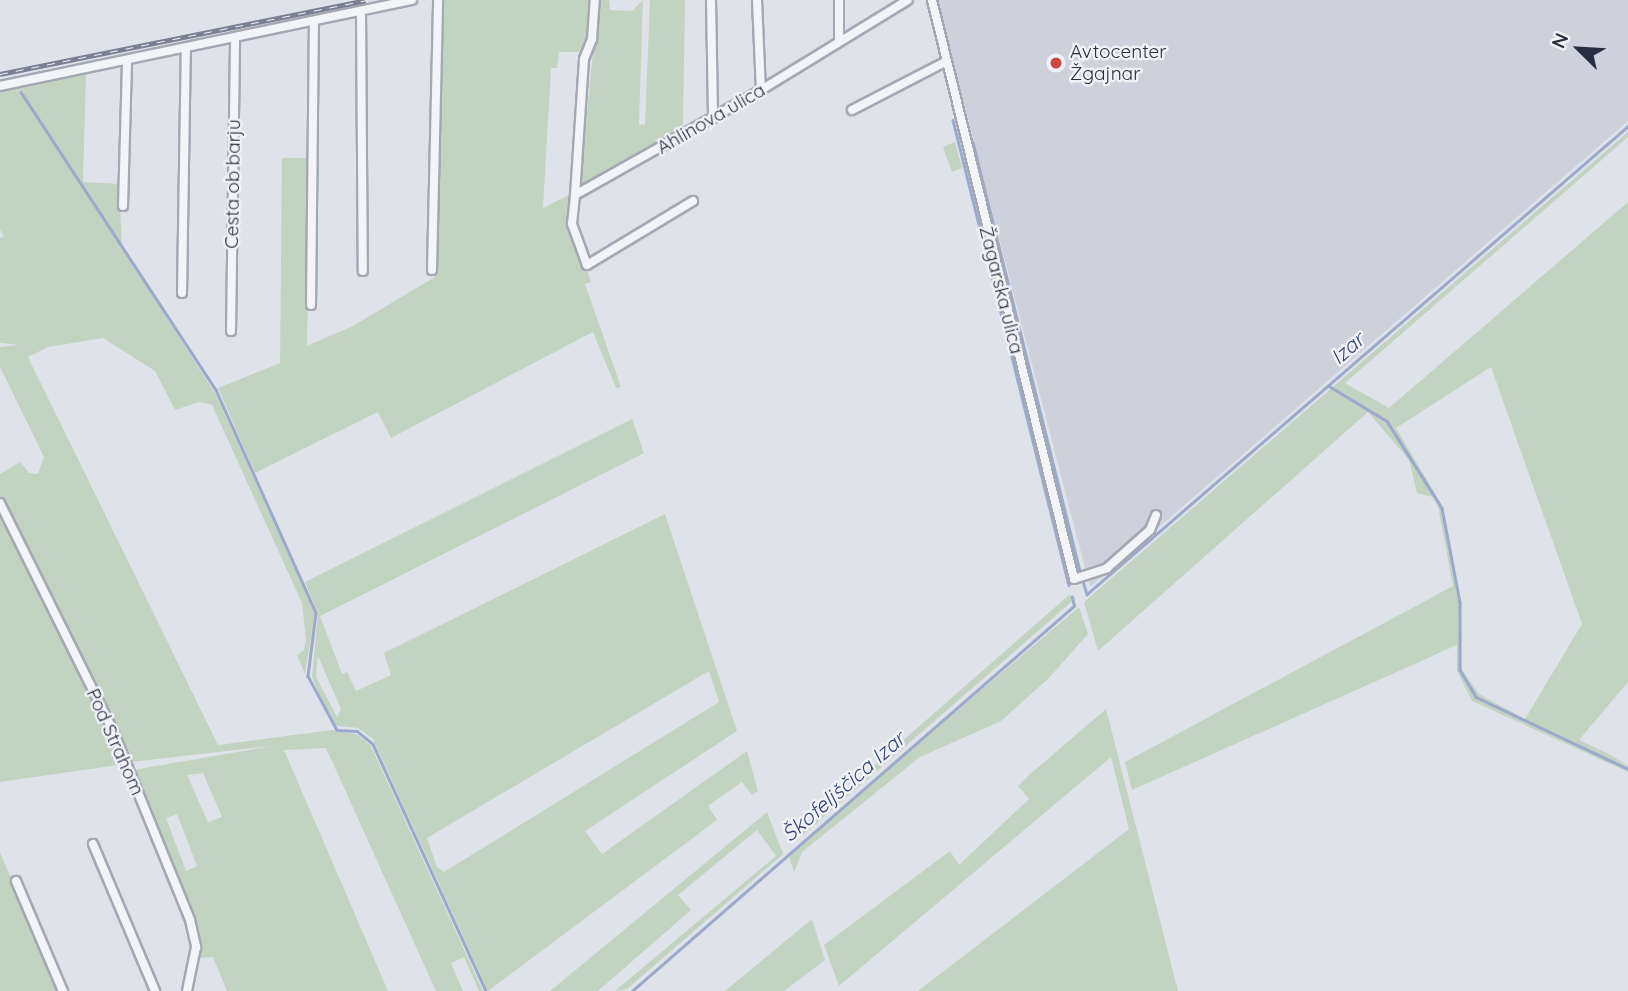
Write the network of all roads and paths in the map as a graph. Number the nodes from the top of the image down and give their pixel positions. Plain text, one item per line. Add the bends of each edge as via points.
1 (412, 0) edge
2 (438, 0) edge
3 (595, 0) edge
4 (711, 0) edge
5 (757, 0) edge
6 (839, 0) edge
7 (908, 0) edge
8 (932, 0) edge
9 (361, 13) junction
10 (314, 23) junction
11 (235, 38) junction
12 (839, 41) junction
13 (186, 48) junction
14 (127, 62) junction
15 (945, 62) junction
16 (0, 86) edge
17 (761, 90) junction
18 (852, 110) dead end
19 (713, 118) junction
20 (575, 195) junction
21 (692, 201) dead end
22 (122, 206) dead end
23 (363, 271) dead end
24 (432, 271) dead end
25 (182, 293) dead end
26 (311, 305) dead end
27 (232, 331) dead end
28 (0, 503) edge
29 (1156, 515) dead end
30 (93, 844) dead end
31 (16, 881) dead end
32 (63, 991) edge
33 (155, 991) edge
34 (187, 991) edge

1 - 9 street
2 - 24 street
3 - 20 street via 592,39 584,59
4 - 19 street
5 - 17 street
6 - 12 street
7 - 12 street, Ahlinova ulica
8 - 15 street, Žagarska ulica
9 - 10 street
9 - 23 street
10 - 11 street
10 - 26 street
11 - 13 street
11 - 27 street, Cesta ob barju
12 - 17 street, Ahlinova ulica
13 - 14 street
13 - 25 street
14 - 16 street
14 - 22 street
15 - 18 street
15 - 29 street, Žagarska ulica via 1074,579 1107,568 1150,530
17 - 19 street, Ahlinova ulica
19 - 20 street, Ahlinova ulica
20 - 21 street via 572,224 587,265
28 - 34 street, Pod Strahom via 113,732 190,920 197,947
30 - 33 street
31 - 32 street

